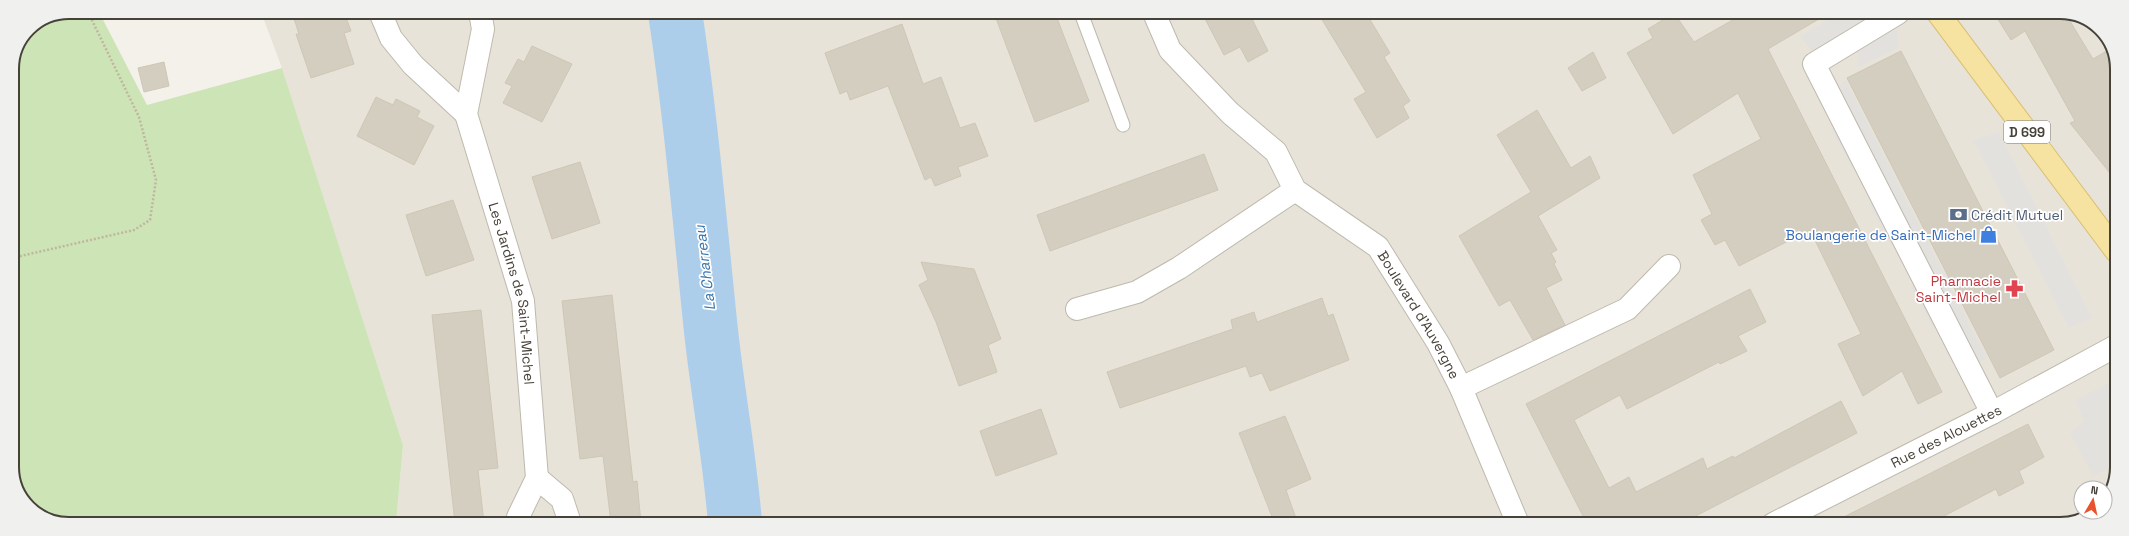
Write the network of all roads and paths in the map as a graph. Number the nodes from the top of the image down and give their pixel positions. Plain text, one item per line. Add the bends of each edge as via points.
1 (91, 19) edge
2 (383, 19) edge
3 (481, 19) edge
4 (1083, 19) edge
5 (1157, 19) edge
6 (1888, 19) edge
7 (1942, 19) edge
8 (466, 114) junction
9 (1123, 125) dead end
10 (1295, 190) junction
11 (2110, 243) edge
12 (19, 256) edge
13 (1670, 266) dead end
14 (1077, 310) dead end
15 (2110, 349) edge
16 (1461, 388) junction
17 (1992, 413) junction
18 (537, 478) junction
19 (518, 517) edge
20 (568, 517) edge
21 (1515, 517) edge
22 (1787, 517) edge

1 - 12 path via 139,117 156,180 150,220 134,230
2 - 8 street via 391,38 413,65
3 - 8 street, Les Jardins de Saint-Michel via 483,29
4 - 9 lane
5 - 10 street, Boulevard d'Auvergne via 1170,50 1230,114 1276,152
6 - 17 street via 1814,64
7 - 11 main road, D 699
8 - 18 street, Les Jardins de Saint-Michel via 523,301
10 - 14 street via 1179,268 1137,292
10 - 16 street, Boulevard d'Auvergne via 1378,247 1438,343
13 - 16 street, Boulevard d'Auvergne via 1628,309
15 - 17 street, Rue des Alouettes
16 - 21 street, Boulevard d'Auvergne
17 - 22 street, Rue des Alouettes
18 - 19 street
18 - 20 street via 562,499

